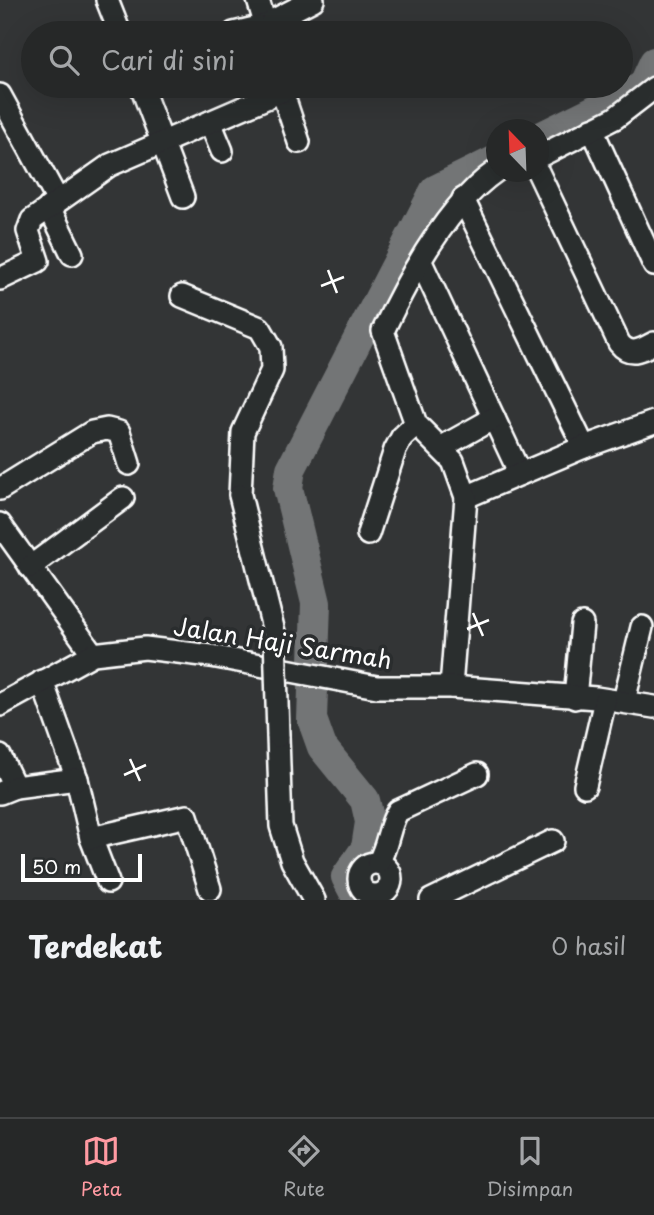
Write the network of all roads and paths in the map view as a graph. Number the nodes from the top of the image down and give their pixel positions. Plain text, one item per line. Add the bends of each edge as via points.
1 (107, 0) edge
2 (258, 0) edge
3 (313, 0) edge
4 (115, 21) edge
5 (267, 21) edge
6 (279, 21) edge
7 (653, 91) edge
8 (0, 95) edge
9 (146, 98) edge
10 (265, 98) edge
11 (287, 98) edge
12 (210, 122) junction
13 (592, 129) junction
14 (299, 142) dead end
15 (163, 143) junction
16 (222, 151) dead end
17 (549, 151) edge
18 (486, 179) edge
19 (543, 182) edge
20 (183, 197) dead end
21 (463, 199) junction
22 (54, 204) junction
23 (72, 254) dead end
24 (421, 262) junction
25 (654, 265) edge
26 (0, 279) edge
27 (182, 296) dead end
28 (654, 343) edge
29 (494, 418) junction
30 (654, 422) edge
31 (416, 424) junction
32 (442, 447) junction
33 (584, 447) junction
34 (129, 464) dead end
35 (520, 474) junction
36 (0, 489) edge
37 (122, 498) dead end
38 (466, 498) junction
39 (0, 524) edge
40 (368, 534) dead end
41 (30, 567) junction
42 (582, 624) dead end
43 (642, 627) dead end
44 (93, 654) junction
45 (42, 681) junction
46 (451, 687) junction
47 (575, 698) junction
48 (615, 701) junction
49 (0, 705) edge
50 (654, 707) edge
51 (0, 756) edge
52 (477, 774) dead end
53 (77, 779) junction
54 (585, 786) dead end
55 (7, 790) edge
56 (91, 838) junction
57 (553, 841) dead end
58 (108, 882) dead end
59 (210, 889) dead end
60 (381, 897) edge
61 (314, 900) edge
62 (431, 900) edge

1 - 4 street
2 - 5 street
3 - 6 street
7 - 13 street
8 - 22 street
9 - 15 street
10 - 12 street
11 - 14 street
12 - 15 street
12 - 16 street
13 - 17 street
13 - 25 street
15 - 20 street
15 - 22 street via 110,165
18 - 21 street
19 - 28 street via 619,343 637,353
21 - 24 street
21 - 33 street
22 - 23 street
22 - 26 street via 29,224 38,261
24 - 29 street
24 - 31 street via 382,337
27 - 61 street, bridge via 260,328 271,346 272,370 243,432 240,495 275,636 281,826 292,861
29 - 32 street
29 - 35 street
30 - 33 street
31 - 32 street
31 - 40 street via 396,450
32 - 38 street via 453,461
33 - 35 street
34 - 36 street via 119,432 107,429 92,432
35 - 38 street
37 - 41 street
38 - 46 street
39 - 41 street
41 - 44 street
42 - 47 street
43 - 48 street
44 - 45 street, Jalan Haji Sarmah
44 - 46 street, Jalan Haji Sarmah via 145,648 377,687
45 - 49 street, Jalan Haji Sarmah
45 - 53 street
46 - 47 street, Jalan Haji Sarmah
47 - 48 street, Jalan Haji Sarmah
48 - 50 street, Jalan Haji Sarmah
48 - 54 street
51 - 55 street
52 - 60 street via 398,811 378,863 367,865 359,880 368,894
53 - 55 street
53 - 56 street
56 - 58 street
56 - 59 street via 187,816
57 - 62 street

